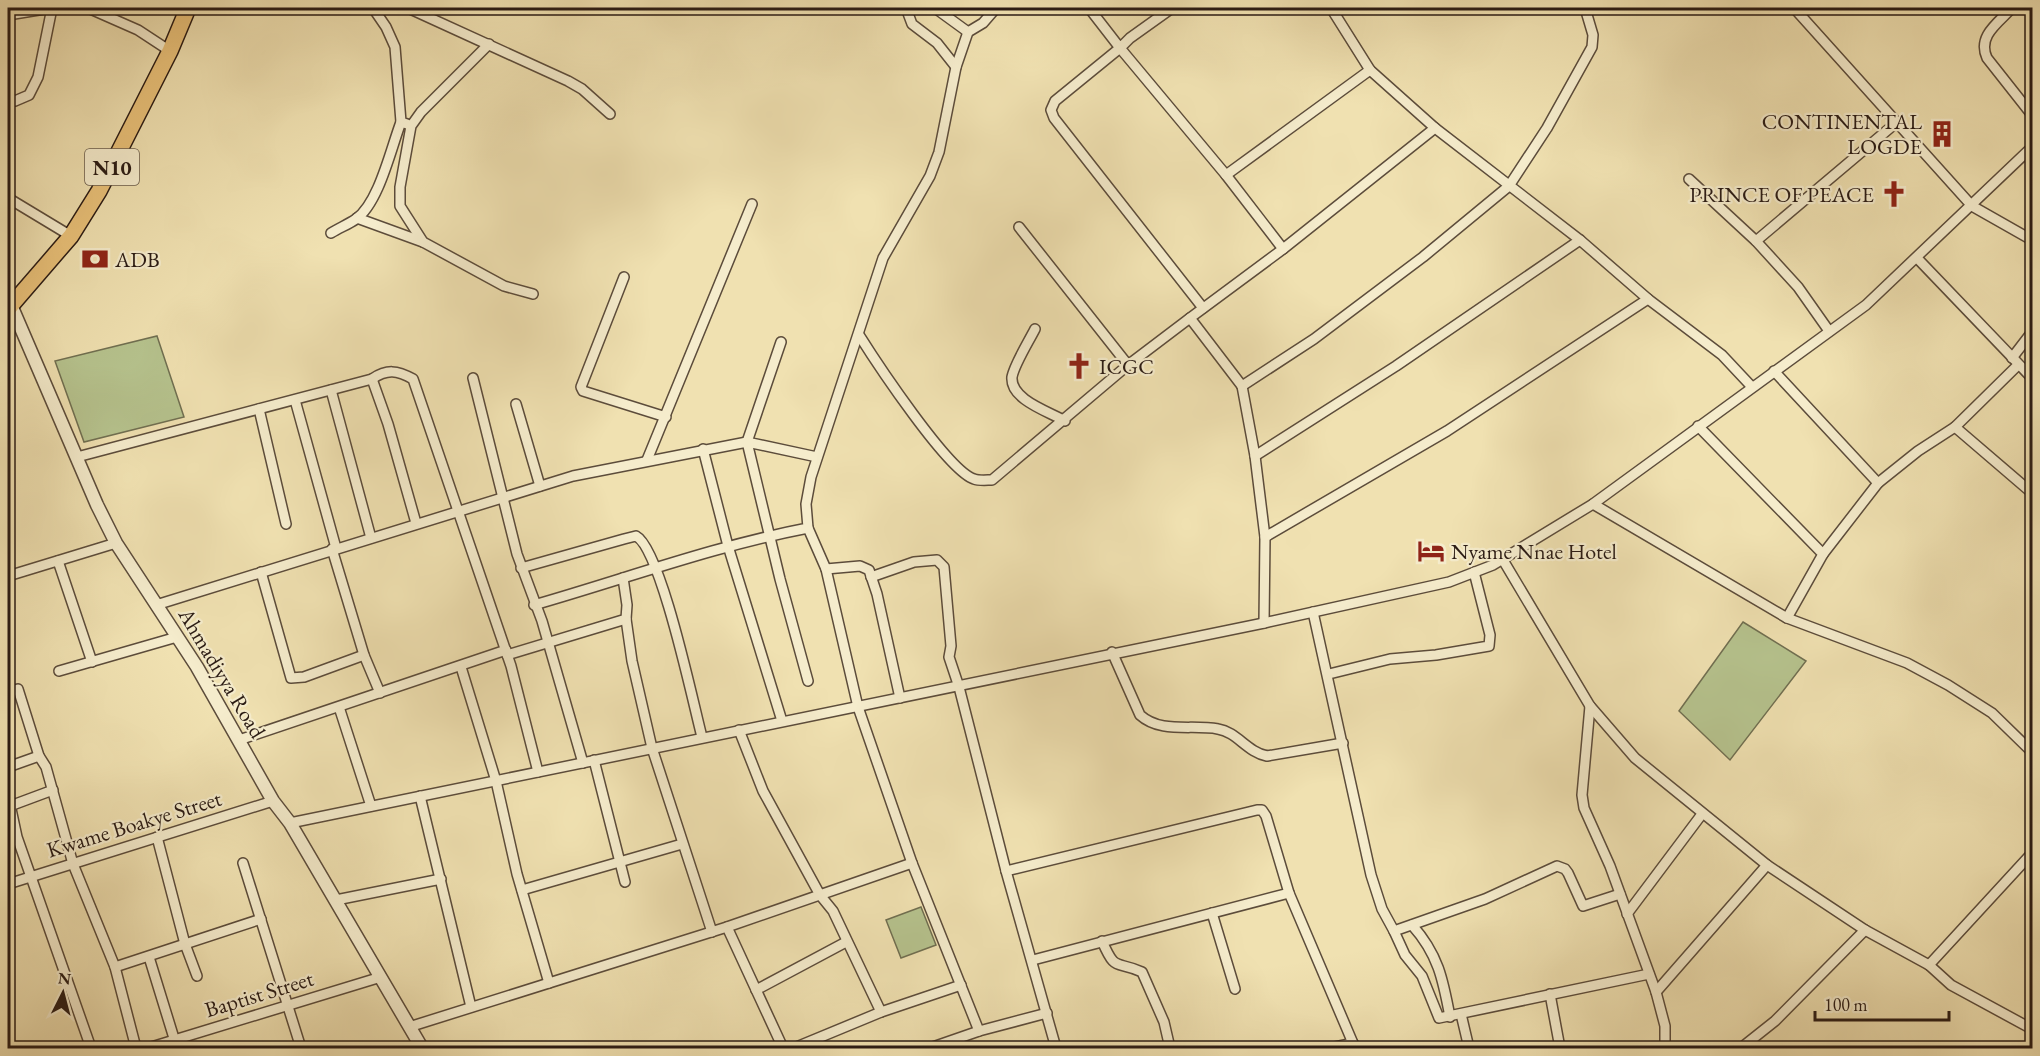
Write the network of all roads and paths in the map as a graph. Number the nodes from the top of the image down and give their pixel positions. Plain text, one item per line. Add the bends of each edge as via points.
1 (51, 8) edge
2 (88, 8) edge
3 (188, 8) edge
4 (373, 8) edge
5 (408, 8) edge
6 (906, 8) edge
7 (935, 8) edge
8 (1089, 8) edge
9 (1172, 8) edge
10 (1332, 8) edge
11 (1585, 8) edge
12 (1794, 8) edge
13 (2012, 8) edge
14 (992, 10) edge
15 (10, 12) edge
16 (968, 32) junction
17 (489, 44) junction
18 (1120, 48) junction
19 (170, 51) junction
20 (956, 67) junction
21 (1370, 70) junction
22 (8, 98) edge
23 (610, 114) dead end
24 (2032, 115) edge
25 (401, 122) junction
26 (1897, 122) junction
27 (411, 126) junction
28 (1435, 128) junction
29 (2032, 147) edge
30 (1226, 175) junction
31 (1689, 179) dead end
32 (1509, 186) junction
33 (8, 198) edge
34 (752, 204) dead end
35 (1971, 206) junction
36 (357, 218) junction
37 (1019, 227) dead end
38 (331, 233) dead end
39 (70, 236) junction
40 (1580, 240) junction
41 (2032, 240) edge
42 (1755, 241) junction
43 (423, 242) junction
44 (1283, 249) junction
45 (1917, 258) junction
46 (624, 277) dead end
47 (533, 294) dead end
48 (1648, 299) junction
49 (9, 307) edge
50 (1203, 308) junction
51 (1190, 318) junction
52 (1035, 329) dead end
53 (1828, 332) junction
54 (2032, 332) edge
55 (859, 335) junction
56 (781, 342) dead end
57 (2015, 361) junction
58 (1128, 365) junction
59 (1774, 371) junction
60 (473, 378) dead end
61 (2032, 378) edge
62 (372, 379) junction
63 (1242, 386) junction
64 (1752, 387) junction
65 (331, 390) junction
66 (295, 400) junction
67 (516, 404) dead end
68 (259, 409) junction
69 (666, 417) junction
70 (1065, 421) junction
71 (1698, 426) junction
72 (1955, 427) junction
73 (747, 442) junction
74 (703, 449) junction
75 (1256, 456) junction
76 (817, 457) junction
77 (77, 458) junction
78 (648, 460) junction
79 (1878, 483) junction
80 (540, 486) junction
81 (2032, 493) edge
82 (502, 498) junction
83 (1593, 504) junction
84 (458, 511) junction
85 (416, 523) junction
86 (286, 524) dead end
87 (808, 528) junction
88 (371, 537) junction
89 (770, 537) junction
90 (1264, 537) junction
91 (116, 543) junction
92 (728, 546) junction
93 (334, 549) junction
94 (1823, 554) junction
95 (1503, 560) junction
96 (58, 561) junction
97 (656, 566) junction
98 (521, 568) junction
99 (826, 569) junction
100 (261, 572) junction
101 (1474, 572) junction
102 (8, 576) edge
103 (871, 577) junction
104 (623, 578) junction
105 (156, 605) junction
106 (534, 605) junction
107 (1313, 612) junction
108 (1787, 618) junction
109 (626, 619) junction
110 (1263, 623) junction
111 (177, 637) junction
112 (547, 642) junction
113 (1112, 652) junction
114 (506, 653) junction
115 (364, 655) junction
116 (92, 662) junction
117 (461, 667) junction
118 (59, 671) dead end
119 (1329, 674) junction
120 (808, 681) dead end
121 (959, 687) junction
122 (8, 692) edge
123 (380, 693) junction
124 (900, 698) junction
125 (1590, 706) junction
126 (339, 707) junction
127 (858, 707) junction
128 (782, 721) junction
129 (739, 730) junction
130 (702, 737) junction
131 (239, 740) junction
132 (1343, 743) junction
133 (652, 748) junction
134 (2032, 752) edge
135 (39, 756) junction
136 (594, 760) junction
137 (582, 763) junction
138 (8, 767) edge
139 (538, 772) junction
140 (496, 781) junction
141 (53, 790) junction
142 (8, 795) edge
143 (420, 796) junction
144 (273, 801) junction
145 (10, 806) junction
146 (371, 806) junction
147 (1702, 814) junction
148 (290, 823) junction
149 (157, 837) junction
150 (682, 844) junction
151 (2032, 853) edge
152 (620, 862) junction
153 (243, 863) dead end
154 (73, 864) junction
155 (912, 864) junction
156 (1767, 865) junction
157 (1006, 871) junction
158 (32, 877) junction
159 (441, 879) junction
160 (625, 882) dead end
161 (8, 884) edge
162 (522, 890) junction
163 (1289, 893) junction
164 (1620, 894) junction
165 (820, 895) junction
166 (336, 900) junction
167 (1212, 913) junction
168 (1627, 914) junction
169 (261, 919) junction
170 (1412, 925) junction
171 (727, 927) junction
172 (1865, 930) junction
173 (1394, 931) junction
174 (712, 932) junction
175 (1102, 941) junction
176 (846, 942) junction
177 (185, 944) junction
178 (149, 957) junction
179 (1033, 960) junction
180 (1929, 965) junction
181 (115, 968) junction
182 (1649, 974) junction
183 (197, 976) dead end
184 (381, 977) junction
185 (549, 983) junction
186 (961, 985) junction
187 (1235, 989) dead end
188 (756, 990) junction
189 (1656, 992) junction
190 (1550, 994) junction
191 (286, 1006) junction
192 (471, 1007) junction
193 (881, 1012) junction
194 (1047, 1012) junction
195 (1461, 1014) junction
196 (1450, 1017) junction
197 (409, 1027) junction
198 (2032, 1029) edge
199 (979, 1031) junction
200 (176, 1045) edge
201 (1354, 1046) edge
202 (91, 1048) edge
203 (136, 1048) edge
204 (148, 1048) edge
205 (301, 1048) edge
206 (422, 1048) edge
207 (783, 1048) edge
208 (794, 1048) edge
209 (930, 1048) edge
210 (1056, 1048) edge
211 (1170, 1048) edge
212 (1329, 1048) edge
213 (1469, 1048) edge
214 (1560, 1048) edge
215 (1665, 1048) edge
216 (1741, 1048) edge

1 - 15 street
1 - 22 street via 38,77 29,95 15,101
2 - 19 street via 138,30
3 - 19 highway, N10
4 - 25 street via 395,47
5 - 17 street
6 - 20 street via 912,24 937,43
7 - 16 street
8 - 18 street
9 - 18 street
10 - 21 street
11 - 32 street via 1593,35 1592,47 1548,128
12 - 26 street
13 - 24 street via 1984,37 1982,47
14 - 16 street
16 - 20 street
17 - 23 street via 582,89
17 - 27 street
18 - 30 street
18 - 50 street via 1055,101 1054,118
19 - 39 highway, N10 via 99,191
20 - 55 street via 939,152 930,176 884,258
21 - 28 street
21 - 30 street
25 - 27 street
25 - 36 street via 376,191
26 - 35 street
26 - 42 street
27 - 43 street via 400,206
28 - 32 street
28 - 44 street
29 - 35 street
30 - 44 street
31 - 42 street
32 - 40 street
32 - 63 street via 1405,271 1314,339
33 - 39 street
34 - 69 street
35 - 41 street
35 - 45 street
36 - 38 street
36 - 43 street
37 - 58 street
39 - 49 highway, N10
40 - 48 street
40 - 75 street
42 - 53 street via 1798,287
43 - 47 street via 504,286
44 - 50 street
45 - 53 street via 1866,305
45 - 57 street
46 - 69 street via 581,387 583,391
48 - 64 street via 1722,355
48 - 90 street via 1447,431
49 - 77 street, Ahmadiyya Road
50 - 51 street
51 - 58 street
51 - 63 street
52 - 70 street via 1012,377 1014,387 1025,400
53 - 59 street
54 - 57 street
55 - 70 street via 898,396 952,462 973,479 992,480
55 - 76 street
56 - 73 street
57 - 61 street
57 - 72 street
58 - 70 street
59 - 64 street
59 - 79 street
60 - 82 street
62 - 65 street
62 - 84 street via 391,371 413,379
62 - 85 street
63 - 75 street
64 - 71 street
65 - 66 street
65 - 88 street
66 - 68 street
66 - 93 street
67 - 80 street
68 - 77 street
68 - 86 street
69 - 78 street
71 - 83 street
71 - 94 street
72 - 79 street
72 - 81 street
73 - 74 street
73 - 76 street
73 - 89 street
74 - 78 street
74 - 92 street
75 - 90 street
76 - 87 street via 806,504
77 - 91 street, Ahmadiyya Road
78 - 80 street
79 - 94 street
80 - 82 street
82 - 84 street
82 - 98 street
83 - 95 street
83 - 108 street
84 - 85 street
84 - 114 street
85 - 88 street
87 - 89 street
87 - 99 street
88 - 93 street
89 - 92 street
89 - 120 street
90 - 110 street
91 - 96 street
91 - 105 street, Ahmadiyya Road
92 - 97 street
92 - 128 street
93 - 100 street
93 - 115 street
94 - 108 street
95 - 101 street
95 - 125 street
96 - 102 street
96 - 116 street
97 - 98 street via 644,542 636,536
97 - 104 street
97 - 130 street
98 - 106 street
99 - 103 street via 861,566 869,570
99 - 127 street
100 - 105 street
100 - 115 street via 291,678
101 - 107 street via 1405,593
101 - 119 street via 1490,634 1489,646 1390,659
103 - 121 street via 914,562 941,563 949,657
103 - 124 street
104 - 106 street
104 - 109 street
105 - 111 street, Ahmadiyya Road
106 - 112 street
107 - 110 street
107 - 119 street
108 - 134 street via 1907,663 1948,685 1992,713
109 - 112 street
109 - 133 street
110 - 113 street
111 - 116 street
111 - 131 street, Ahmadiyya Road
112 - 114 street
112 - 137 street
113 - 121 street
113 - 132 street via 1140,715 1147,722 1220,729 1254,753 1267,756
114 - 117 street
114 - 139 street
115 - 123 street
116 - 118 street
117 - 123 street
117 - 140 street
119 - 132 street
121 - 124 street
121 - 157 street
122 - 135 street via 18,689
123 - 126 street
124 - 127 street
125 - 147 street via 1635,758
125 - 164 street via 1582,795 1586,815
126 - 131 street
126 - 146 street
127 - 128 street
127 - 155 street
128 - 129 street
129 - 130 street
129 - 165 street via 763,791
130 - 133 street
131 - 144 street, Ahmadiyya Road
132 - 173 street via 1371,875
133 - 136 street
133 - 150 street
135 - 138 street
135 - 141 street
136 - 137 street
136 - 152 street
137 - 139 street
139 - 140 street
140 - 143 street
140 - 162 street
141 - 145 street
141 - 154 street
142 - 145 street
143 - 146 street
143 - 159 street
144 - 148 street, Ahmadiyya Road
144 - 149 street, Kwame Boakye Street
145 - 158 street
146 - 148 street
147 - 156 street
147 - 168 street
148 - 166 street, Ahmadiyya Road
149 - 154 street, Kwame Boakye Street
149 - 177 street
150 - 152 street
150 - 174 street
151 - 180 street
152 - 160 street
152 - 162 street
153 - 169 street
154 - 158 street, Kwame Boakye Street
154 - 181 street
155 - 165 street
155 - 186 street
156 - 172 street
156 - 189 street
157 - 163 street via 1262,810
157 - 179 street
158 - 161 street, Kwame Boakye Street
158 - 202 street
159 - 166 street
159 - 192 street
162 - 185 street
163 - 167 street
163 - 201 street
164 - 168 street
164 - 170 street via 1583,906 1569,873 1557,867
165 - 171 street
165 - 176 street via 833,911
166 - 184 street, Ahmadiyya Road
167 - 175 street
167 - 187 street
168 - 182 street
169 - 177 street
169 - 191 street
170 - 173 street
170 - 196 street via 1426,940 1441,969
171 - 174 street
171 - 188 street
172 - 180 street
172 - 216 street via 1775,1020
173 - 196 street via 1405,955 1422,976 1439,1018
174 - 185 street
175 - 179 street
175 - 211 street via 1111,961 1142,972 1164,1022
176 - 188 street
176 - 193 street
177 - 178 street
177 - 183 street
178 - 181 street
178 - 200 street
179 - 194 street
180 - 198 street via 1951,985
181 - 203 street
182 - 189 street
182 - 190 street
184 - 191 street, Baptist Street
184 - 197 street, Ahmadiyya Road
185 - 192 street
186 - 193 street
186 - 199 street
188 - 207 street
189 - 215 street via 1665,1026
190 - 195 street
190 - 214 street
191 - 200 street, Baptist Street
191 - 205 street
192 - 197 street
193 - 208 street
194 - 199 street
194 - 210 street
195 - 196 street
195 - 213 street
197 - 206 street, Ahmadiyya Road
199 - 209 street
200 - 204 street, Baptist Street
201 - 212 street

